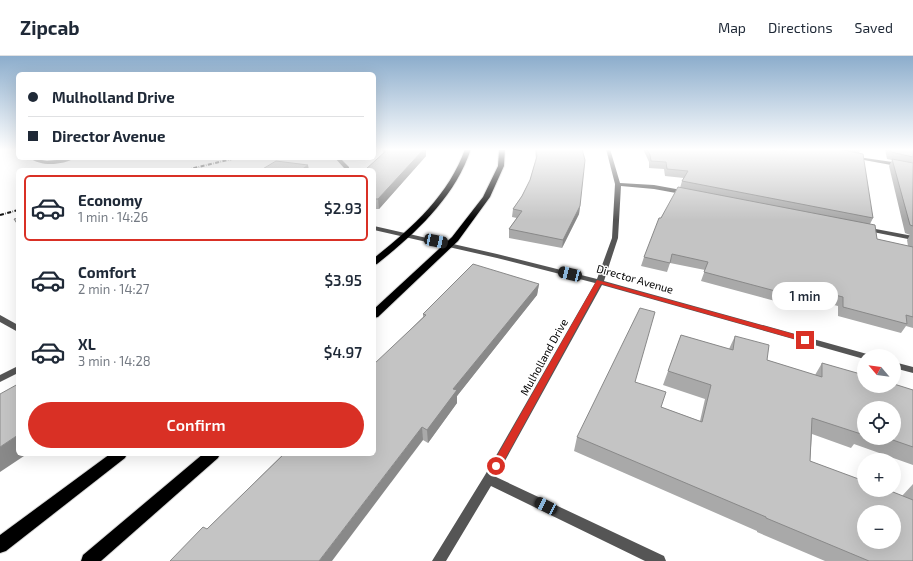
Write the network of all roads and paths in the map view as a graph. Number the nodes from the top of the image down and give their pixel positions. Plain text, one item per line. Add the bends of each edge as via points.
1 (458, 173) edge
2 (497, 173) edge
3 (615, 173) edge
4 (618, 184) junction
5 (694, 194) edge
6 (858, 227) edge
7 (376, 228) edge
8 (407, 234) junction
9 (913, 238) edge
10 (450, 244) junction
11 (376, 260) edge
12 (600, 281) junction
13 (376, 313) edge
14 (0, 318) edge
15 (16, 328) edge
16 (857, 354) edge
17 (901, 367) edge
18 (16, 369) edge
19 (913, 370) edge
20 (0, 379) edge
21 (117, 456) edge
22 (211, 456) edge
23 (489, 479) junction
24 (0, 545) edge
25 (89, 561) edge
26 (439, 561) edge
27 (659, 561) edge

1 - 8 main road via 441,198
2 - 10 main road via 486,197
3 - 4 street, Mulholland Drive
4 - 5 street
4 - 12 street, Mulholland Drive via 615,238
6 - 9 street
7 - 8 street, Director Avenue
8 - 10 street, Director Avenue
8 - 11 main road
10 - 12 street, Director Avenue
10 - 13 main road
12 - 16 street, Director Avenue
12 - 23 street, Mulholland Drive
14 - 15 street
17 - 19 street
18 - 20 street
21 - 24 main road
22 - 25 main road
23 - 26 street, Mulholland Drive
23 - 27 street

